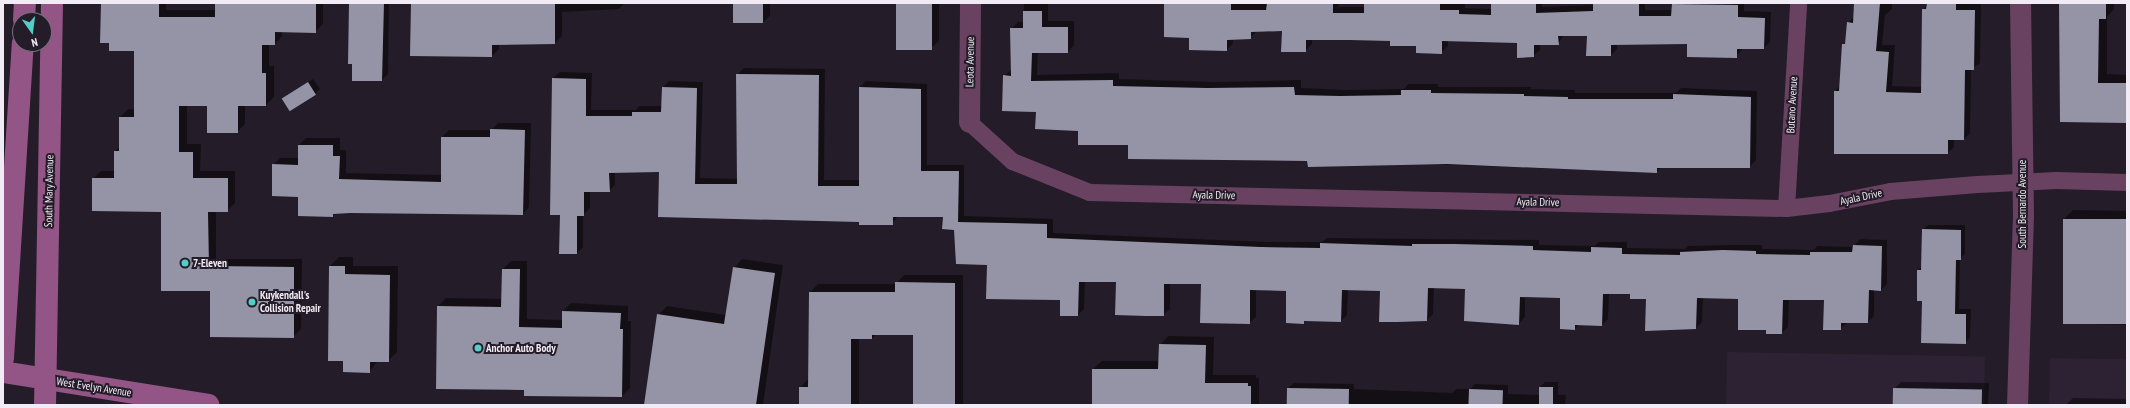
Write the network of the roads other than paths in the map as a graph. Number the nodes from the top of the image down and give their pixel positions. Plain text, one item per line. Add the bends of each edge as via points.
1 (52, 3) edge
2 (970, 3) edge
3 (1798, 3) edge
4 (2020, 3) edge
5 (22, 52) edge
6 (969, 122) joint
7 (2023, 181) junction
8 (2127, 182) edge
9 (1786, 208) junction
10 (3, 358) edge
11 (3, 372) edge
12 (45, 380) junction
13 (45, 405) edge
14 (208, 405) edge
15 (2017, 405) edge

1 - 12 main road, South Mary Avenue
2 - 6 street, Leota Avenue
3 - 9 street, Butano Avenue
4 - 7 street, South Bernardo Avenue
5 - 10 main road
6 - 9 street, Ayala Drive via 1012,162 1089,192
7 - 8 street, Ayala Drive
7 - 9 street, Ayala Drive via 1890,191 1829,203
7 - 15 street, South Bernardo Avenue
11 - 12 main road, West Evelyn Avenue
12 - 13 main road, South Mary Avenue
12 - 14 main road, West Evelyn Avenue

